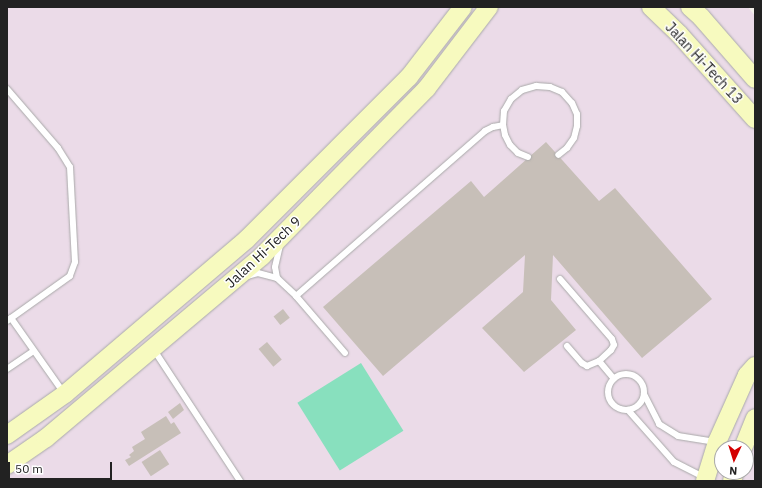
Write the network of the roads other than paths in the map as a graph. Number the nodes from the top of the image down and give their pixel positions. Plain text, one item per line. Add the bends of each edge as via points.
1 (463, 7) edge
2 (489, 7) edge
3 (651, 7) edge
4 (690, 7) edge
5 (755, 79) edge
6 (7, 89) edge
7 (755, 119) edge
8 (503, 125) junction
9 (558, 155) dead end
10 (528, 158) dead end
11 (289, 229) junction
12 (277, 278) junction
13 (560, 279) dead end
14 (235, 280) junction
15 (296, 296) junction
16 (9, 319) edge
17 (567, 346) dead end
18 (153, 348) junction
19 (34, 351) junction
20 (345, 353) dead end
21 (599, 361) junction
22 (755, 366) edge
23 (7, 369) edge
24 (614, 379) junction
25 (65, 394) junction
26 (644, 394) junction
27 (628, 410) junction
28 (755, 418) edge
29 (7, 435) edge
30 (718, 440) edge
31 (746, 440) edge
32 (714, 442) edge
33 (714, 455) edge
34 (7, 465) edge
35 (708, 480) edge
36 (240, 481) edge

1 - 25 main road, Jalan Hi-Tech 9 via 409,77 247,239
2 - 11 main road, Jalan Hi-Tech 9 via 427,88
3 - 7 main road, Jalan Hi-Tech 13 via 679,34
4 - 5 main road, Jalan Hi-Tech 13
6 - 16 lane via 58,148 70,167 75,262 70,276
8 - 9 lane via 504,111 511,99 522,90 550,86 562,92 572,103 577,126 574,138
8 - 10 lane via 510,145
8 - 15 lane via 485,131
11 - 12 lane via 276,258
11 - 14 main road, Jalan Hi-Tech 9
12 - 14 lane via 258,273
12 - 15 lane
13 - 21 lane via 612,339 614,345
14 - 18 main road, Jalan Hi-Tech 9
15 - 20 lane
16 - 19 lane
17 - 21 lane via 587,366
18 - 34 main road, Jalan Hi-Tech 9 via 46,438
18 - 36 lane
19 - 23 lane
19 - 25 lane
21 - 24 lane
22 - 30 main road via 747,374
24 - 26 lane via 622,375 635,376 644,387
24 - 27 lane via 608,389 611,402 622,410
25 - 29 main road, Jalan Hi-Tech 9
26 - 27 lane via 640,405
26 - 32 lane via 659,424 678,436
27 - 35 lane via 674,462
28 - 31 main road
33 - 35 main road

